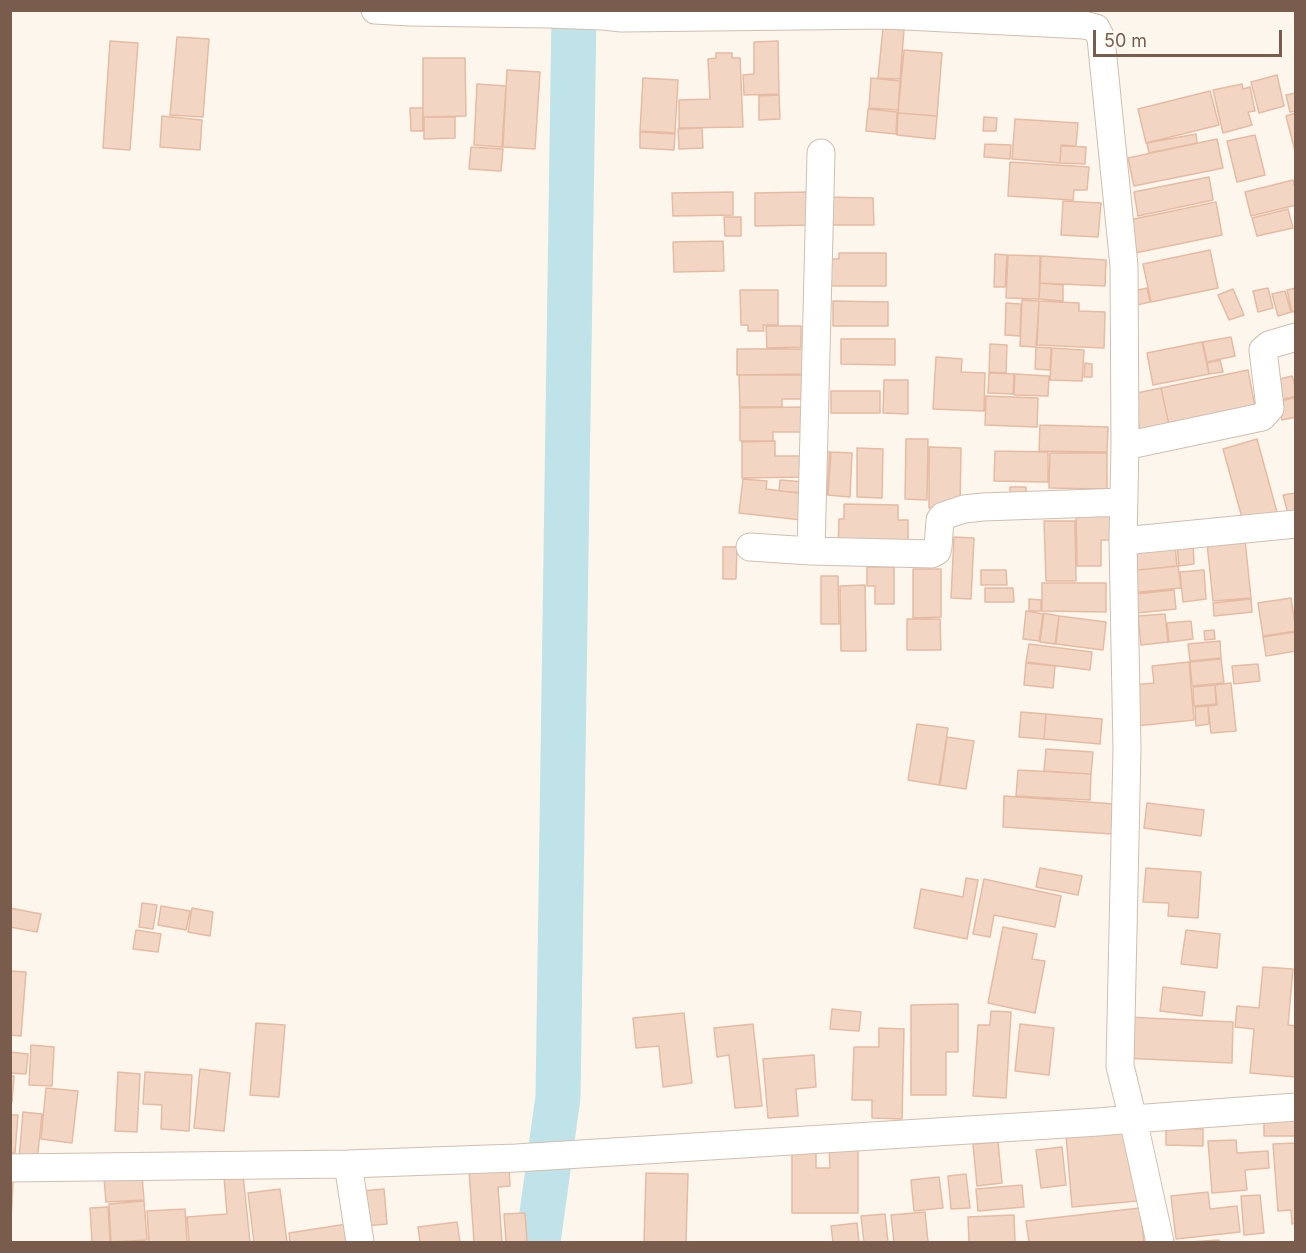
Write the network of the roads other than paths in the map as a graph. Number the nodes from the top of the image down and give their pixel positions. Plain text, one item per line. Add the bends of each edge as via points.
1 (375, 10) edge
2 (607, 14) edge
3 (821, 153) dead end
4 (1296, 337) edge
5 (1125, 446) junction
6 (1124, 502) junction
7 (1296, 524) edge
8 (1123, 541) junction
9 (750, 547) dead end
10 (811, 551) junction
11 (1296, 1107) edge
12 (1134, 1119) junction
13 (348, 1164) junction
14 (10, 1168) edge
15 (360, 1242) edge
16 (1160, 1242) edge

1 - 2 street
2 - 5 street via 886,15 1096,28 1101,38 1124,266
3 - 10 street
4 - 5 street via 1263,350 1270,408 1262,417
5 - 6 street
6 - 8 street
6 - 10 street via 956,511 940,520 938,547 932,554
7 - 8 street
8 - 12 street via 1127,749 1120,1066
9 - 10 street
11 - 12 street
12 - 13 street via 586,1154
12 - 16 street
13 - 14 street
13 - 15 street

